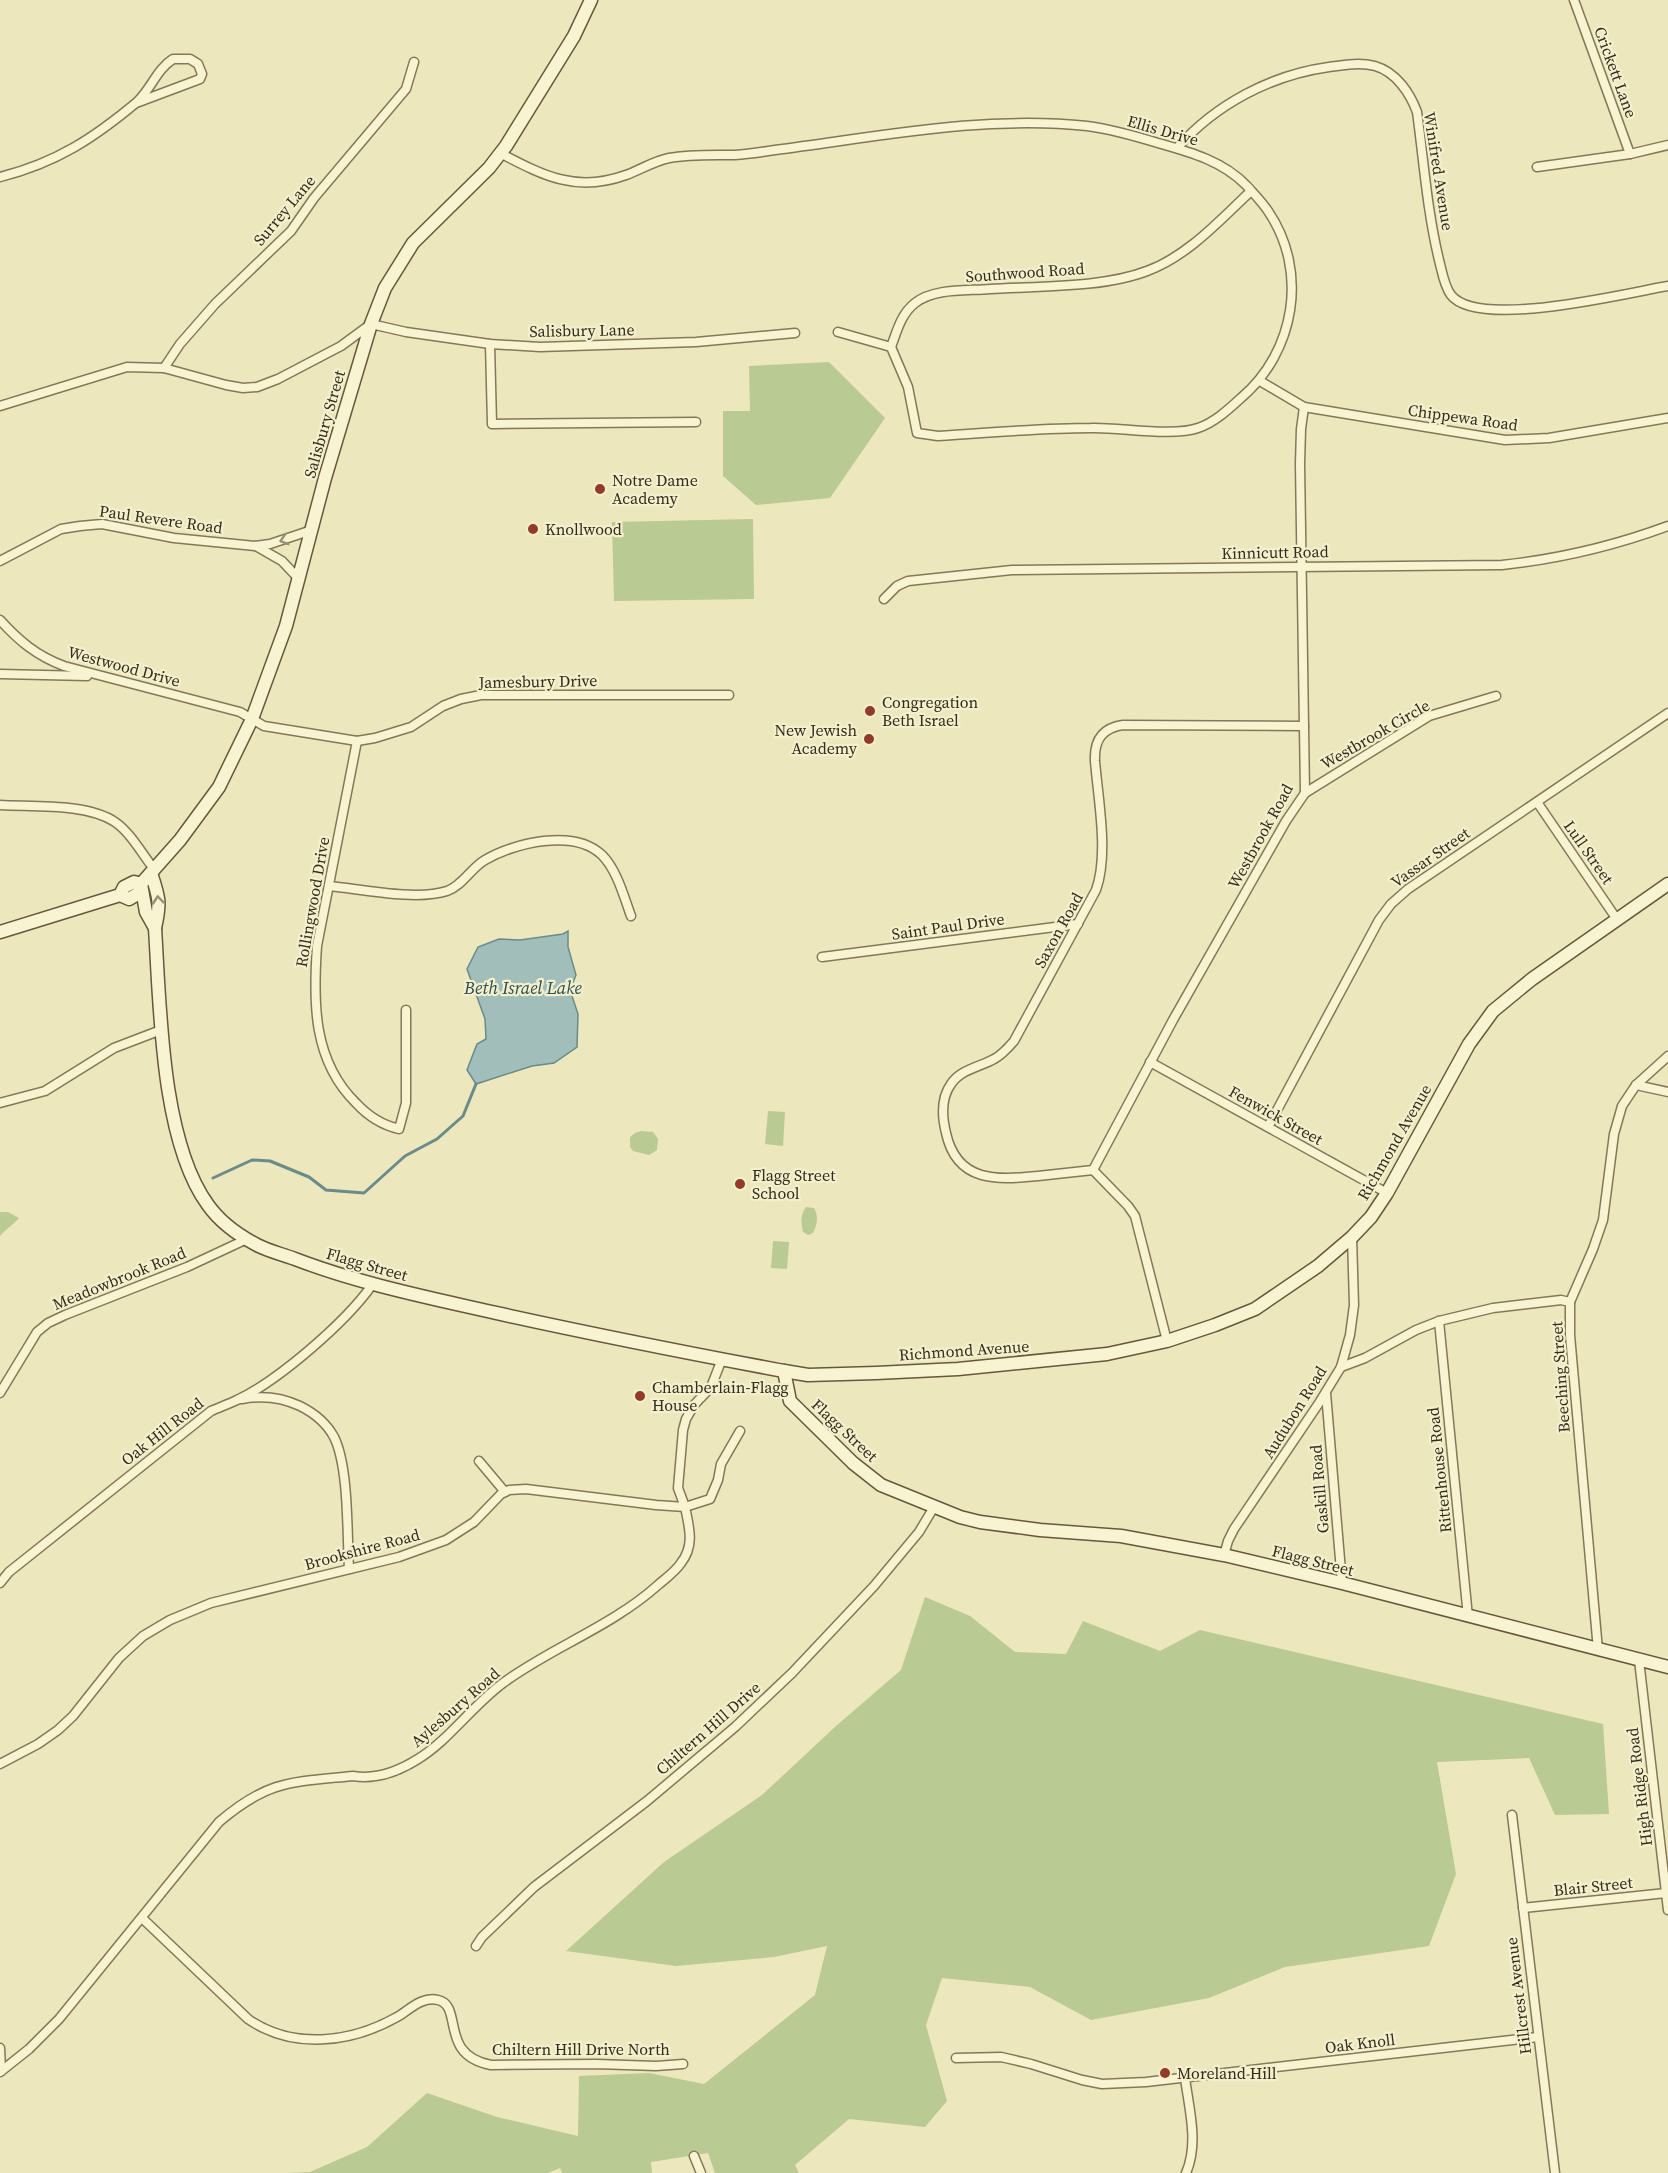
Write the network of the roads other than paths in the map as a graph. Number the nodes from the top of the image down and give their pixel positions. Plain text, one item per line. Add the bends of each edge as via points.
1 (591, 0) edge
2 (1574, 0) edge
3 (414, 62) dead end
4 (136, 103) junction
5 (1668, 145) edge
6 (1177, 148) junction
7 (500, 153) junction
8 (1630, 154) junction
9 (1537, 167) dead end
10 (0, 177) edge
11 (1251, 191) junction
12 (1668, 286) edge
13 (371, 324) junction
14 (838, 332) dead end
15 (795, 333) dead end
16 (490, 345) junction
17 (891, 347) junction
18 (164, 368) junction
19 (1260, 381) junction
20 (0, 406) edge
21 (1305, 407) junction
22 (1668, 418) edge
23 (696, 422) dead end
24 (1668, 526) edge
25 (312, 530) junction
26 (255, 546) junction
27 (0, 561) edge
28 (1302, 566) junction
29 (299, 579) junction
30 (884, 599) dead end
31 (0, 620) edge
32 (0, 674) edge
33 (99, 676) junction
34 (729, 695) dead end
35 (1496, 696) dead end
36 (1668, 713) edge
37 (252, 719) junction
38 (1304, 726) junction
39 (357, 741) junction
40 (1305, 793) junction
41 (1537, 802) junction
42 (0, 805) edge
43 (152, 871) junction
44 (141, 884) junction
45 (1668, 884) edge
46 (329, 886) junction
47 (632, 916) dead end
48 (1617, 918) junction
49 (1078, 924) junction
50 (155, 928) junction
51 (0, 932) edge
52 (822, 957) dead end
53 (406, 1010) dead end
54 (161, 1030) junction
55 (1668, 1056) edge
56 (1150, 1062) junction
57 (1636, 1085) junction
58 (1668, 1092) edge
59 (0, 1103) edge
60 (1268, 1127) junction
61 (1093, 1170) junction
62 (1387, 1192) junction
63 (1352, 1237) junction
64 (247, 1239) junction
65 (372, 1285) junction
66 (1570, 1302) junction
67 (1439, 1321) junction
68 (1167, 1341) junction
69 (722, 1359) junction
70 (1341, 1366) junction
71 (784, 1371) junction
72 (1326, 1392) junction
73 (0, 1394) edge
74 (237, 1400) junction
75 (740, 1431) dead end
76 (479, 1461) dead end
77 (505, 1492) junction
78 (685, 1507) junction
79 (934, 1507) junction
80 (1224, 1555) junction
81 (349, 1569) junction
82 (0, 1583) edge
83 (1342, 1583) junction
84 (1468, 1617) junction
85 (1598, 1650) junction
86 (1639, 1660) junction
87 (1668, 1668) edge
88 (0, 1764) edge
89 (1512, 1815) dead end
90 (1666, 1893) junction
91 (1523, 1908) junction
92 (1668, 1911) edge
93 (142, 1917) junction
94 (476, 1946) dead end
95 (1538, 2037) junction
96 (0, 2048) edge
97 (956, 2058) dead end
98 (683, 2064) dead end
99 (1, 2071) edge
100 (1185, 2078) junction
101 (694, 2156) dead end
102 (701, 2173) edge
103 (1186, 2173) edge
104 (1555, 2173) edge

1 - 7 street, Salisbury Street via 548,80
2 - 8 street, Crickett Lane
3 - 18 street, Surrey Lane via 406,89 291,231 215,304
4 - 4 street via 173,58 190,59 200,68 200,79
4 - 10 street via 68,152 36,167
5 - 8 street
6 - 7 street, Ellis Drive via 1090,126 980,124 741,154 666,158 592,184 559,181
6 - 11 street, Ellis Drive via 1220,165
6 - 12 street, Winifred Avenue via 1209,117 1233,101 1288,75 1342,65 1375,66 1402,85 1417,112 1431,224 1444,279 1458,301 1479,309 1537,309
7 - 13 street, Salisbury Street via 413,243 385,288
8 - 9 street
11 - 17 street, Southwood Road via 1209,231 1147,272 1085,283 932,295 907,311
11 - 19 street, Ellis Drive via 1268,211 1285,245 1292,286 1282,343
13 - 16 street, Salisbury Lane
13 - 18 street via 341,346 257,387 226,385
13 - 25 street, Salisbury Street
14 - 17 street
15 - 16 street, Salisbury Lane via 685,342
16 - 23 street via 492,424
17 - 19 street, Ellis Drive via 908,387 917,433 938,436 1094,428 1186,431 1209,423
18 - 20 street via 128,367
19 - 21 street, Chippewa Road
21 - 22 street, Chippewa Road via 1505,440 1549,438
21 - 28 street, Westbrook Road via 1301,429
24 - 28 street, Kinnicutt Road via 1592,550 1502,565
25 -> 26 street, Paul Revere Road
25 - 29 street, Salisbury Street
26 - 27 street, Paul Revere Road via 102,525 80,526 61,529
26 - 29 street, Paul Revere Road via 282,561
28 - 30 street, Kinnicutt Road via 1012,570 908,581
28 - 38 street, Westbrook Road
29 - 37 street, Salisbury Street
31 - 33 street, Westwood Drive via 43,657
32 - 33 street
33 - 37 street, Westwood Drive via 240,712
34 - 39 street, Jamesbury Drive via 481,696 444,706 411,727
35 - 40 street, Westbrook Circle via 1429,717
36 - 41 street, Vassar Street
37 - 39 street, Jamesbury Drive via 264,726
37 - 43 street, Salisbury Street via 219,787
38 - 40 street, Westbrook Road
38 - 49 street, Saxon Road via 1131,725 1103,732 1095,753 1102,873
39 - 46 street, Rollingwood Drive
40 - 56 street, Westbrook Road
41 - 48 street, Lull Street
41 - 60 street, Vassar Street via 1408,889 1384,912
42 - 43 street via 66,808 103,816 120,826
43 - 44 street, Salisbury Street
50 -> 43 street, Flagg Street via 159,897
44 - 50 street, Flagg Street via 146,912
44 - 51 street, Salisbury Street via 139,893 129,899 120,895
45 - 48 street, Richmond Avenue
46 - 47 street via 431,895 449,891 474,867 506,850 537,842 568,842 593,848 606,860
46 - 53 street, Rollingwood Drive via 315,978 323,1054 333,1075 354,1101 378,1121 399,1129 406,1103
48 - 62 street, Richmond Avenue via 1493,1011 1469,1044
49 - 52 street, Saint Paul Drive
49 - 61 street, Saxon Road via 1014,1041 997,1058 963,1073 951,1084 945,1097 944,1120 952,1150 979,1175 1007,1179
50 - 54 street, Flagg Street
54 - 59 street via 114,1048 45,1091
54 - 64 street, Flagg Street via 174,1120 191,1176 214,1212
55 - 57 street, Beeching Street
56 - 60 street, Fenwick Street
56 - 61 street, Westbrook Road
57 - 58 street
57 - 66 street, Beeching Street via 1617,1119 1603,1220
60 - 62 street, Fenwick Street
61 - 68 street via 1135,1216
62 - 63 street, Richmond Avenue
63 - 68 street, Richmond Avenue via 1318,1266 1255,1309
63 - 70 street, Audubon Road via 1354,1305
64 - 65 street, Flagg Street
64 - 73 street, Meadowbrook Road via 48,1323 37,1332
65 - 69 street, Flagg Street
65 - 74 street, Oak Hill Road via 360,1303 321,1339
66 - 67 street via 1501,1307
66 - 85 street, Beeching Street
67 - 70 street
67 - 84 street, Rittenhouse Road
68 - 71 street, Richmond Avenue via 1107,1354 958,1369 839,1375
69 - 71 street, Flagg Street
69 - 78 street via 711,1387 694,1405 683,1430 678,1488
70 - 72 street, Audubon Road
71 - 79 street, Flagg Street via 790,1401 853,1463 881,1485
72 - 80 street, Audubon Road via 1234,1529
72 - 83 street, Gaskill Road
74 - 81 street via 286,1400 314,1414 330,1430 344,1478
74 - 82 street, Oak Hill Road via 211,1411
75 - 78 street via 721,1464 710,1499
76 - 77 street
77 - 78 street via 526,1489
77 - 81 street, Brookshire Road via 474,1522 446,1540
78 - 93 street, Aylesbury Road via 691,1533 687,1554 674,1572 634,1605 503,1683 433,1749 400,1769 363,1778 288,1783 247,1800 219,1822
79 - 80 street, Flagg Street via 980,1522 1121,1536
79 - 94 street, Chiltern Hill Drive via 919,1532 872,1588 792,1673 735,1727 646,1801 534,1887
80 - 83 street, Flagg Street
81 - 88 street, Brookshire Road via 211,1604 156,1627 118,1658 65,1723 38,1744
83 - 84 street, Flagg Street
84 - 85 street, Flagg Street
85 - 86 street, Flagg Street
86 - 87 street, Flagg Street
86 - 90 street, High Ridge Road
89 - 91 street, Hillcrest Avenue
90 - 91 street, Blair Street
90 - 92 street, High Ridge Road
91 - 95 street, Hillcrest Avenue
93 - 98 street, Chiltern Hill Drive North via 248,2019 289,2038 321,2040 346,2036 396,2018 429,1999 444,2003 450,2010 462,2051 479,2063
93 - 99 street, Aylesbury Road via 59,2019
95 - 100 street, Oak Knoll
95 - 104 street, Hillcrest Avenue
96 - 99 street
97 - 100 street, Oak Knoll via 1001,2057 1102,2084
100 - 103 street via 1192,2130
101 - 102 street

